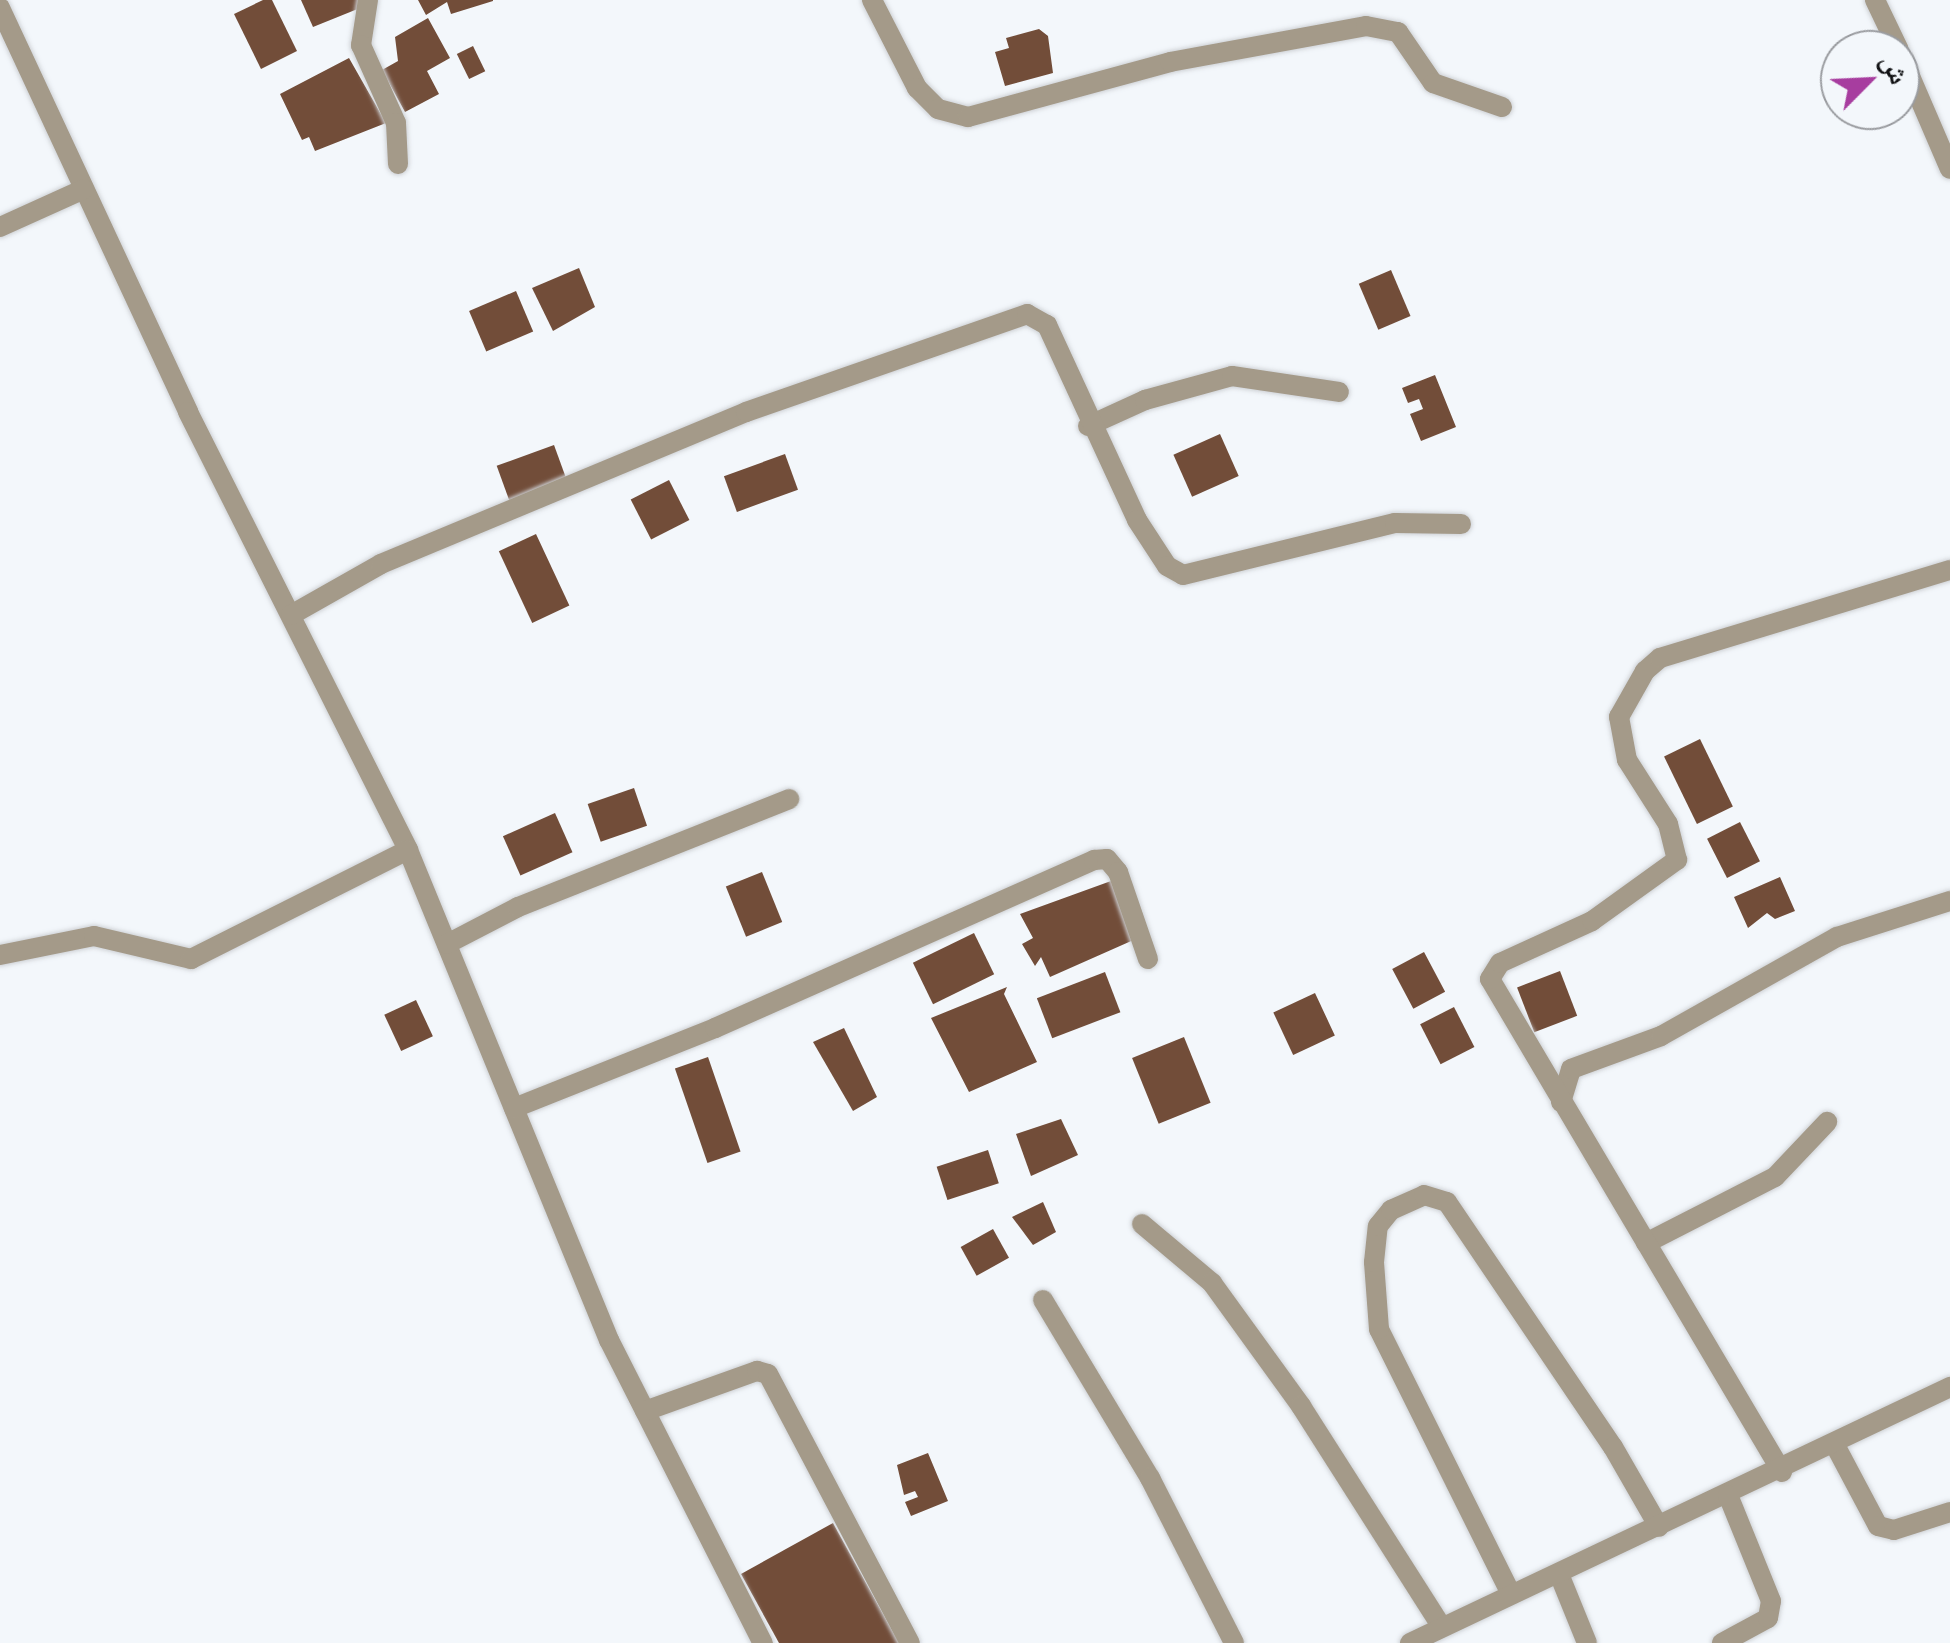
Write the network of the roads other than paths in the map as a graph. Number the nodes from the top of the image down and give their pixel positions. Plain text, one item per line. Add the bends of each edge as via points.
1 (368, 0) edge
2 (872, 0) edge
3 (1875, 0) edge
4 (0, 8) edge
5 (1889, 30) edge
6 (1920, 89) edge
7 (1502, 107) dead end
8 (1944, 133) edge
9 (398, 164) dead end
10 (1950, 170) edge
11 (84, 188) junction
12 (0, 227) edge
13 (1339, 392) dead end
14 (1088, 426) junction
15 (1461, 524) dead end
16 (1950, 570) edge
17 (291, 615) junction
18 (789, 799) dead end
19 (408, 850) junction
20 (1950, 901) edge
21 (447, 944) junction
22 (0, 954) edge
23 (1148, 959) dead end
24 (1561, 1102) junction
25 (514, 1108) junction
26 (1827, 1122) dead end
27 (1142, 1224) dead end
28 (1646, 1243) junction
29 (1043, 1300) dead end
30 (1950, 1387) edge
31 (644, 1411) junction
32 (1836, 1446) junction
33 (1782, 1472) junction
34 (1728, 1495) junction
35 (1950, 1512) edge
36 (1659, 1527) junction
37 (1559, 1574) junction
38 (1511, 1594) junction
39 (1442, 1626) junction
40 (763, 1643) edge
41 (910, 1643) edge
42 (1234, 1643) edge
43 (1410, 1643) edge
44 (1587, 1643) edge
45 (1722, 1643) edge

1 - 9 street via 360,45 396,123
2 - 7 street via 917,88 938,110 968,117 1170,62 1366,26 1398,32 1433,83
3 - 5 street
4 - 11 street
6 - 8 street
8 - 10 street
11 - 12 street
11 - 17 street
13 - 14 street via 1232,376 1146,400
14 - 15 street via 1137,520 1167,566 1184,575 1395,523
14 - 17 street via 1047,325 1027,314 746,412 381,564
16 - 24 street via 1660,658 1645,671 1619,718 1627,760 1668,824 1676,860 1592,921 1500,963 1490,979
17 - 19 street
18 - 21 street via 518,906
19 - 21 street
19 - 22 street via 191,959 94,936
20 - 24 street via 1837,937 1661,1036 1571,1070 1563,1077
21 - 25 street
23 - 25 street via 1118,872 1107,860 1094,860 715,1028
24 - 28 street
25 - 31 street
26 - 28 street via 1776,1177
27 - 39 street via 1212,1283 1301,1406
28 - 33 street
29 - 42 street via 1150,1478
30 - 32 street
31 - 40 street
31 - 41 street via 758,1370 768,1374
32 - 33 street
32 - 35 street via 1878,1526 1894,1530
33 - 34 street
34 - 36 street
34 - 45 street via 1771,1601 1768,1618
36 - 37 street
36 - 38 street via 1447,1202 1424,1195 1391,1210 1378,1226 1379,1329
37 - 38 street
37 - 44 street
38 - 39 street
39 - 43 street

